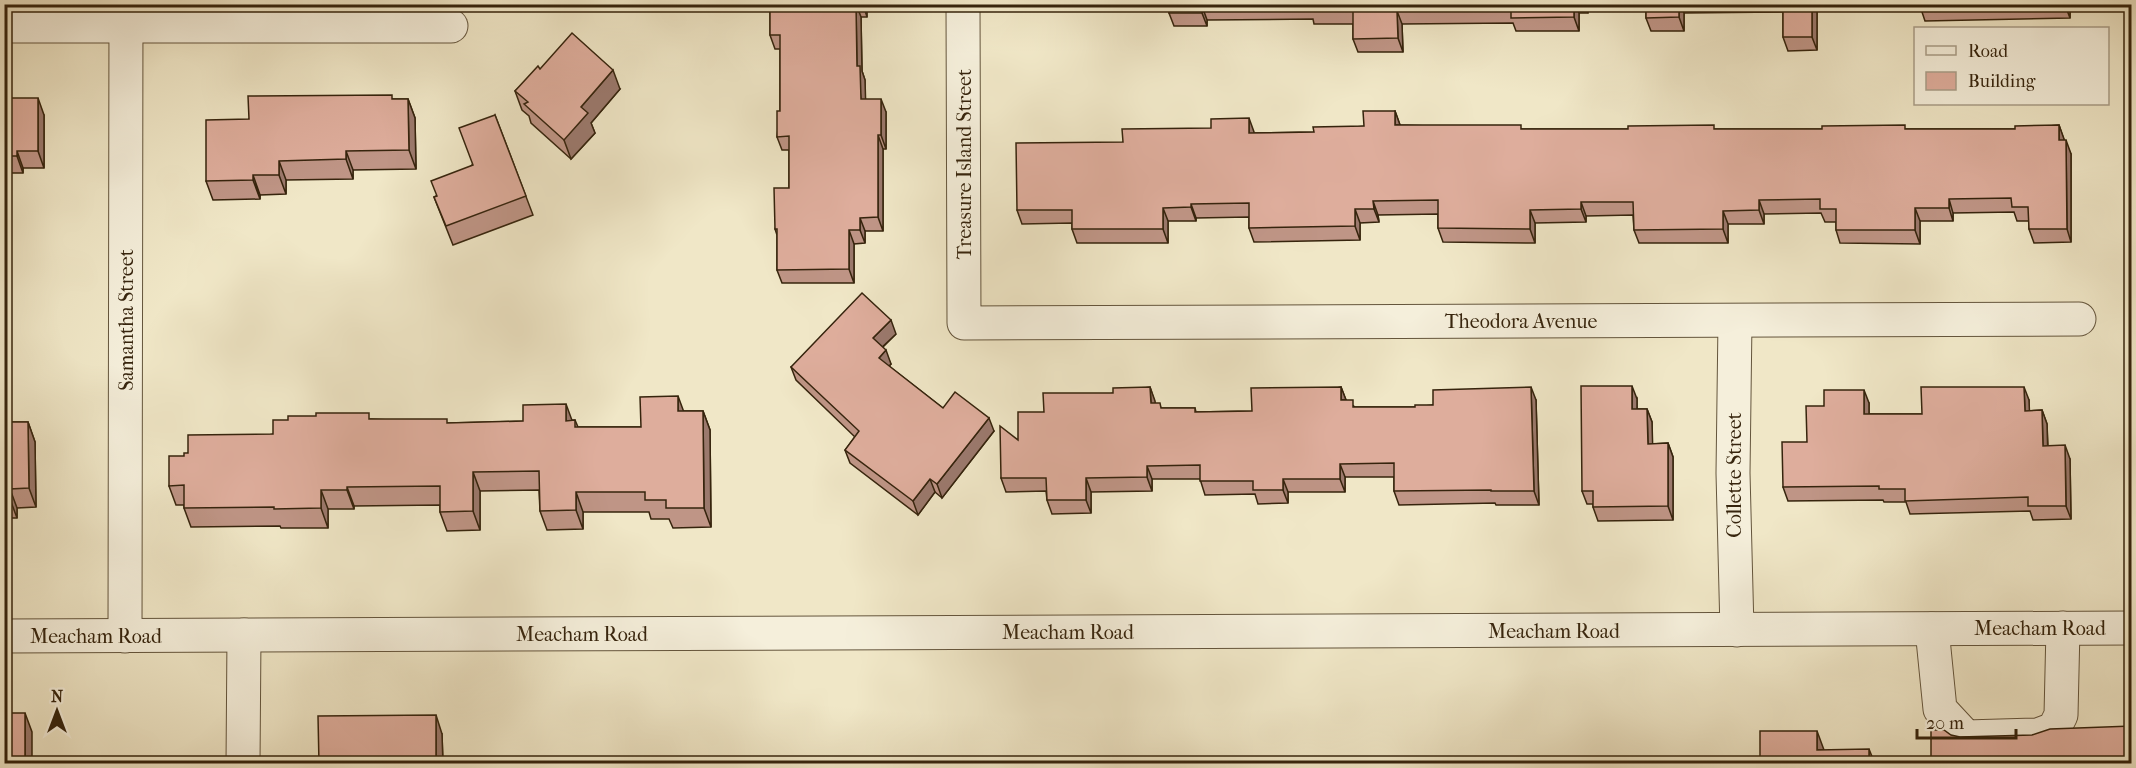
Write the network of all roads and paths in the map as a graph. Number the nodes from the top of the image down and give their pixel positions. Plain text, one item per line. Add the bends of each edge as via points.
1 (963, 4) edge
2 (126, 15) edge
3 (4, 26) edge
4 (451, 26) dead end
5 (2079, 319) dead end
6 (1735, 321) junction
7 (964, 323) joint
8 (2063, 628) junction
9 (2132, 628) edge
10 (1932, 629) junction
11 (1737, 630) junction
12 (244, 635) junction
13 (4, 636) edge
14 (125, 636) junction
15 (243, 764) edge

1 - 7 street, Treasure Island Street
2 - 3 street
2 - 4 street
2 - 14 street, Samantha Street
5 - 6 street, Theodora Avenue
6 - 7 street, Theodora Avenue
6 - 11 street, Collette Street
8 - 9 street, Meacham Road
8 - 10 street, Meacham Road
8 - 10 street via 2061,715 2054,729 2038,735 1966,737 1940,709
10 - 11 street, Meacham Road
11 - 12 street, Meacham Road
12 - 14 street, Meacham Road
12 - 15 street
13 - 14 street, Meacham Road

